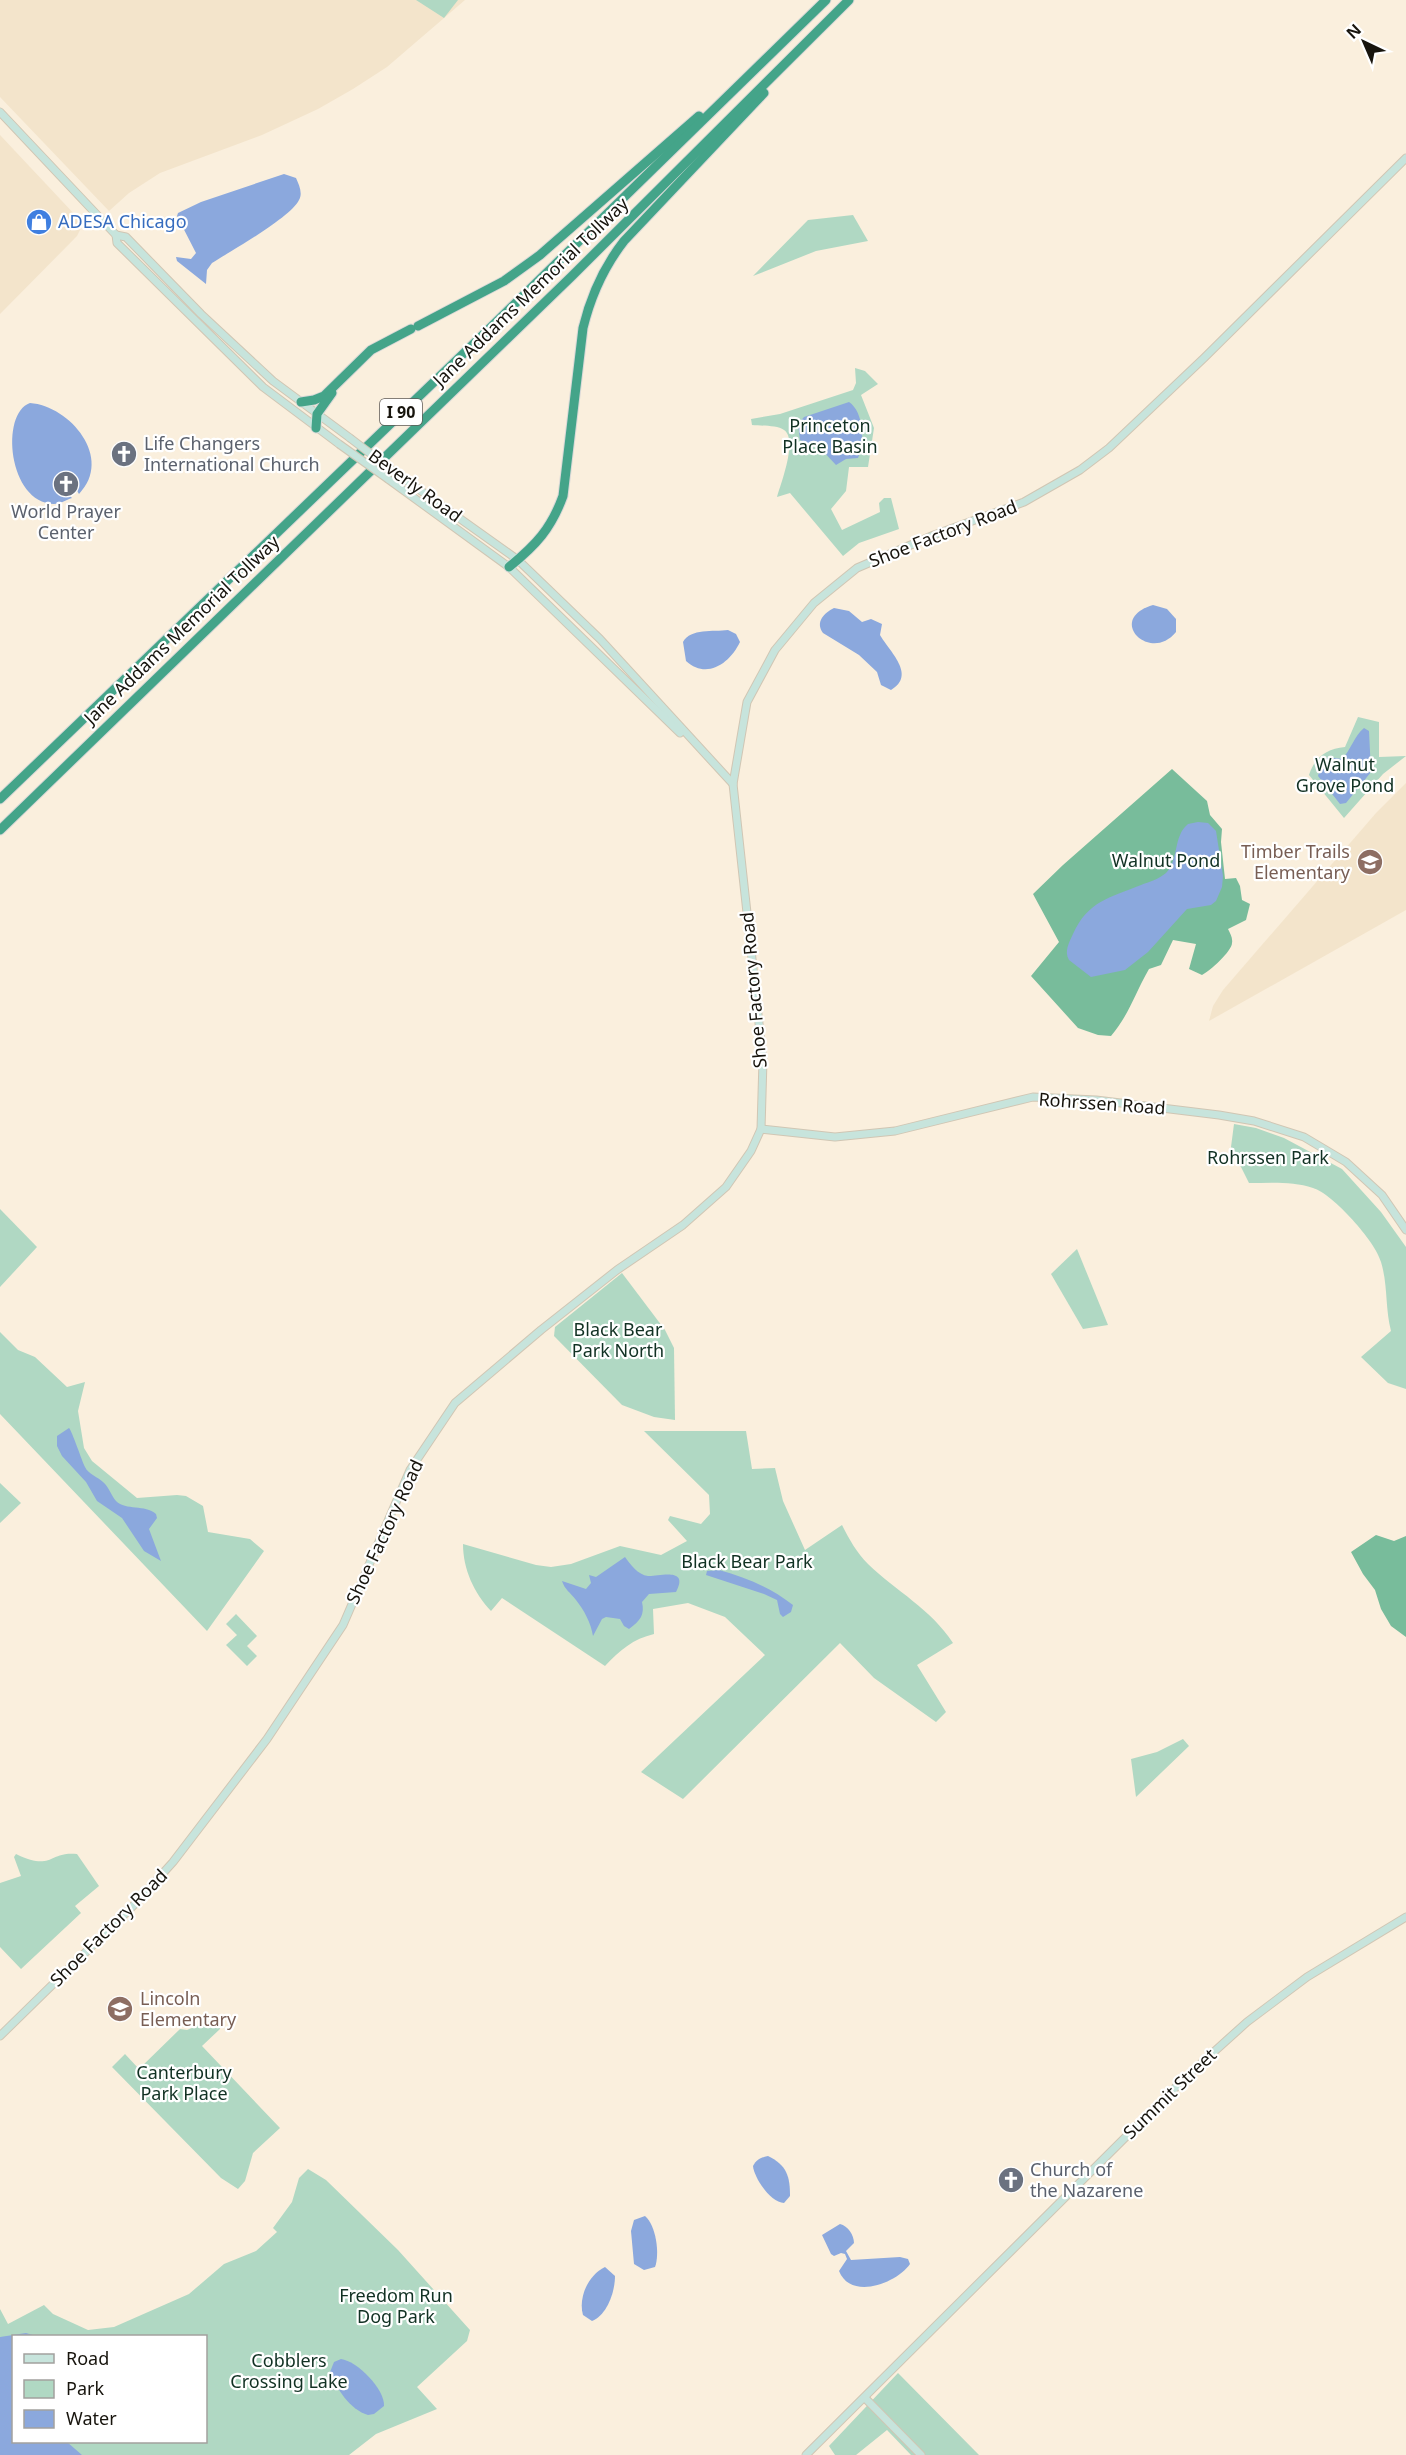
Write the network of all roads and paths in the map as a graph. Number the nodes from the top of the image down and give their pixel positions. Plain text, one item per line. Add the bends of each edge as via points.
1 (826, 0) edge
2 (850, 0) edge
3 (801, 24) junction
4 (0, 112) edge
5 (1406, 158) edge
6 (116, 235) junction
7 (349, 370) junction
8 (301, 402) junction
9 (317, 414) junction
10 (316, 428) junction
11 (518, 560) junction
12 (509, 567) junction
13 (702, 752) junction
14 (733, 784) junction
15 (0, 799) edge
16 (0, 830) edge
17 (761, 1129) junction
18 (1406, 1230) edge
19 (1406, 1917) edge
20 (0, 2036) edge
21 (865, 2398) junction
22 (806, 2455) edge
23 (921, 2455) edge

1 - 3 highway, Jane Addams Memorial Tollway / I 90
2 - 11 highway via 605,265 583,328 563,496 546,533
2 - 16 highway, Jane Addams Memorial Tollway / I 90 via 565,283
3 - 7 highway via 540,255 504,280 371,350
3 - 15 highway, Jane Addams Memorial Tollway / I 90
4 - 6 street, Beverly Road
5 - 14 street, Shoe Factory Road via 1170,391 1096,458 1024,502 934,534 857,568 814,603 775,650 747,702
6 - 8 street, Beverly Road via 126,237 201,314
6 - 10 street, Beverly Road via 117,243 226,352
7 - 8 highway via 324,396
7 - 9 highway
8 - 9 street, Beverly Road
9 - 10 highway
9 - 11 street, Beverly Road, bridge
10 - 12 street, Beverly Road, bridge
11 - 12 highway
11 - 13 street, Beverly Road via 600,639
12 - 13 street, Beverly Road
13 - 14 street, Beverly Road
14 - 17 street, Shoe Factory Road via 763,1060
17 - 18 street, Rohrssen Road via 835,1137 895,1131 1033,1097 1096,1100 1254,1120 1304,1137 1347,1162 1382,1195
17 - 20 street, Shoe Factory Road via 726,1187 683,1225 617,1270 541,1330 455,1403 410,1470 343,1625 267,1739 173,1862
19 - 21 street, Summit Street via 1307,1977 1247,2022 1035,2225
21 - 22 street, Summit Street
21 - 23 street

